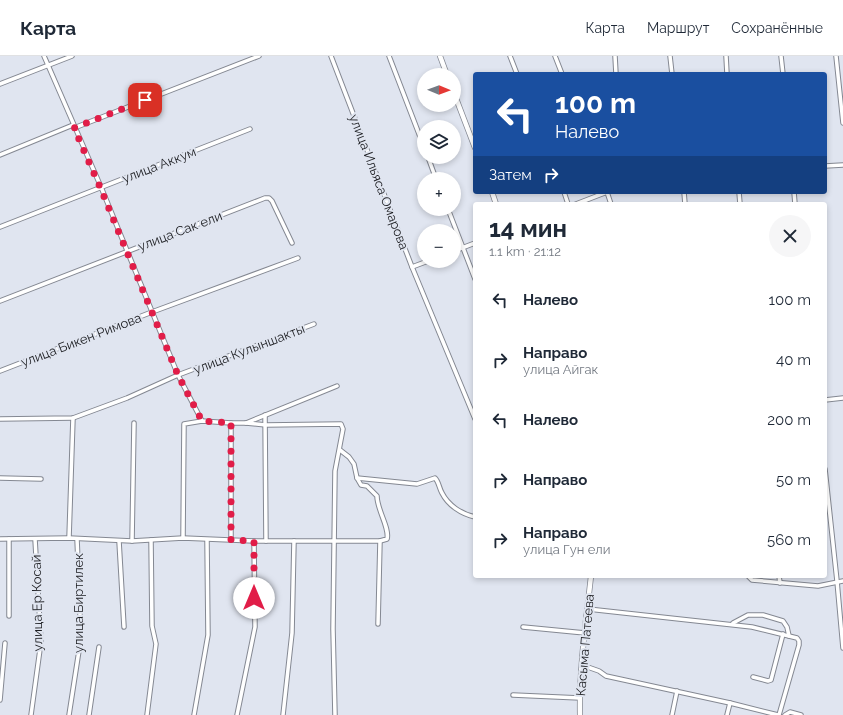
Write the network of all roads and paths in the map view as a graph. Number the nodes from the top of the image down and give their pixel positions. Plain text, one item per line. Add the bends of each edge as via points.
1 (44, 56) edge
2 (72, 56) edge
3 (259, 56) edge
4 (331, 56) edge
5 (389, 56) edge
6 (440, 56) edge
7 (510, 56) edge
8 (555, 56) edge
9 (615, 56) edge
10 (670, 56) edge
11 (726, 56) edge
12 (781, 56) edge
13 (836, 56) edge
14 (48, 66) junction
15 (444, 68) edge
16 (516, 72) edge
17 (561, 72) edge
18 (616, 72) edge
19 (672, 72) edge
20 (727, 72) edge
21 (783, 72) edge
22 (0, 84) edge
23 (461, 111) edge
24 (843, 123) edge
25 (73, 126) junction
26 (250, 129) dead end
27 (417, 130) edge
28 (473, 143) edge
29 (0, 155) edge
30 (843, 165) edge
31 (827, 166) edge
32 (100, 187) junction
33 (602, 194) edge
34 (581, 202) edge
35 (451, 216) edge
36 (0, 227) edge
37 (292, 242) dead end
38 (473, 244) edge
39 (462, 247) junction
40 (128, 251) junction
41 (298, 258) dead end
42 (417, 265) edge
43 (412, 267) junction
44 (473, 274) edge
45 (0, 301) edge
46 (152, 312) junction
47 (314, 324) dead end
48 (0, 372) edge
49 (178, 375) junction
50 (337, 386) dead end
51 (843, 398) edge
52 (827, 400) edge
53 (473, 414) edge
54 (265, 415) junction
55 (73, 418) junction
56 (0, 419) edge
57 (202, 421) junction
58 (134, 423) dead end
59 (231, 423) junction
60 (246, 423) junction
61 (266, 425) junction
62 (340, 450) junction
63 (0, 478) edge
64 (357, 478) junction
65 (41, 479) dead end
66 (827, 488) edge
67 (473, 516) edge
68 (68, 538) junction
69 (183, 538) junction
70 (0, 539) edge
71 (9, 539) junction
72 (36, 539) junction
73 (77, 539) junction
74 (151, 540) junction
75 (207, 540) junction
76 (231, 540) junction
77 (119, 541) junction
78 (132, 541) junction
79 (254, 541) junction
80 (266, 541) junction
81 (294, 541) junction
82 (333, 541) junction
83 (380, 541) junction
84 (591, 578) edge
85 (750, 578) edge
86 (779, 578) edge
87 (837, 581) junction
88 (843, 581) edge
89 (780, 584) junction
90 (588, 610) junction
91 (9, 616) dead end
92 (378, 624) dead end
93 (732, 624) junction
94 (124, 628) dead end
95 (523, 628) dead end
96 (585, 632) junction
97 (783, 634) junction
98 (789, 636) junction
99 (5, 643) dead end
100 (99, 646) dead end
101 (843, 648) edge
102 (582, 665) junction
103 (752, 677) dead end
104 (677, 691) junction
105 (513, 695) dead end
106 (580, 698) junction
107 (0, 700) edge
108 (730, 703) junction
109 (30, 715) edge
110 (69, 715) edge
111 (89, 715) edge
112 (147, 715) edge
113 (194, 715) edge
114 (237, 715) edge
115 (283, 715) edge
116 (335, 715) edge
117 (580, 715) edge
118 (672, 715) edge
119 (727, 715) edge
120 (778, 715) edge
121 (785, 715) edge
122 (801, 715) edge

1 - 14 street
2 - 14 street
3 - 25 street
4 - 43 street, улица Ильяса Омарова
5 - 27 street
6 - 15 main road
7 - 16 street
8 - 17 street
9 - 18 street
10 - 19 street
11 - 20 street
12 - 21 street
13 - 24 street
14 - 22 street
14 - 25 street
23 - 28 main road
25 - 29 street
25 - 32 street
26 - 32 street, улица Аккум
30 - 31 street
32 - 36 street, улица Аккум
32 - 40 street
33 - 34 street
35 - 39 street
37 - 40 street, улица Сак ели via 272,201 265,198
38 - 39 street
39 - 44 street
40 - 45 street, улица Сак ели
40 - 46 street
41 - 46 street, улица Бикен Римова
42 - 43 street
43 - 53 street, улица Ильяса Омарова
46 - 48 street, улица Бикен Римова
46 - 49 street
47 - 49 street, улица Кулыншакты
49 - 55 street, улица Кулыншакты
49 - 57 street
50 - 54 street
51 - 52 street
54 - 60 street
54 - 61 street
55 - 56 street, улица Кулыншакты
55 - 68 street, улица Биртилек
57 - 59 street
57 - 69 street via 184,424
58 - 78 street
59 - 60 street
59 - 76 street
60 - 61 street
61 - 62 street via 341,424 343,429
61 - 80 street
62 - 64 street via 354,464
62 - 82 street via 335,471
63 - 65 street
64 - 67 street via 417,484 435,478 449,504 462,513
64 - 83 street via 361,485 367,486 377,496 377,504 389,533 387,539
66 - 87 street
68 - 72 street
68 - 73 street
69 - 74 street
69 - 75 street
70 - 71 street
71 - 72 street
71 - 91 street
72 - 109 street, улица Ер Косай via 41,642
73 - 77 street
73 - 110 street, улица Биртилек via 80,644
74 - 78 street
74 - 112 street via 152,626 156,644
75 - 76 street
75 - 113 street via 208,635
76 - 79 street
77 - 78 street
77 - 94 street
79 - 80 street
79 - 114 street via 255,627
80 - 81 street
81 - 82 street
81 - 115 street via 292,634
82 - 83 street
82 - 116 street
83 - 92 street
84 - 90 main road, Касыма Патеева
85 - 89 street
86 - 89 street
87 - 88 street
87 - 89 street via 818,586
87 - 101 street
90 - 93 street
90 - 96 main road, Касыма Патеева
93 - 97 street
93 - 98 street via 748,615 763,615 783,621
95 - 96 street
96 - 102 main road, Касыма Патеева
97 - 98 street
97 - 103 street via 771,680
98 - 120 street via 797,638 799,645
99 - 107 street
100 - 111 street
102 - 104 street via 606,676
102 - 106 main road, Касыма Патеева
104 - 108 street
104 - 118 street
105 - 106 street
106 - 117 main road, Касыма Патеева
108 - 119 street
108 - 120 street
121 - 122 street via 790,712

